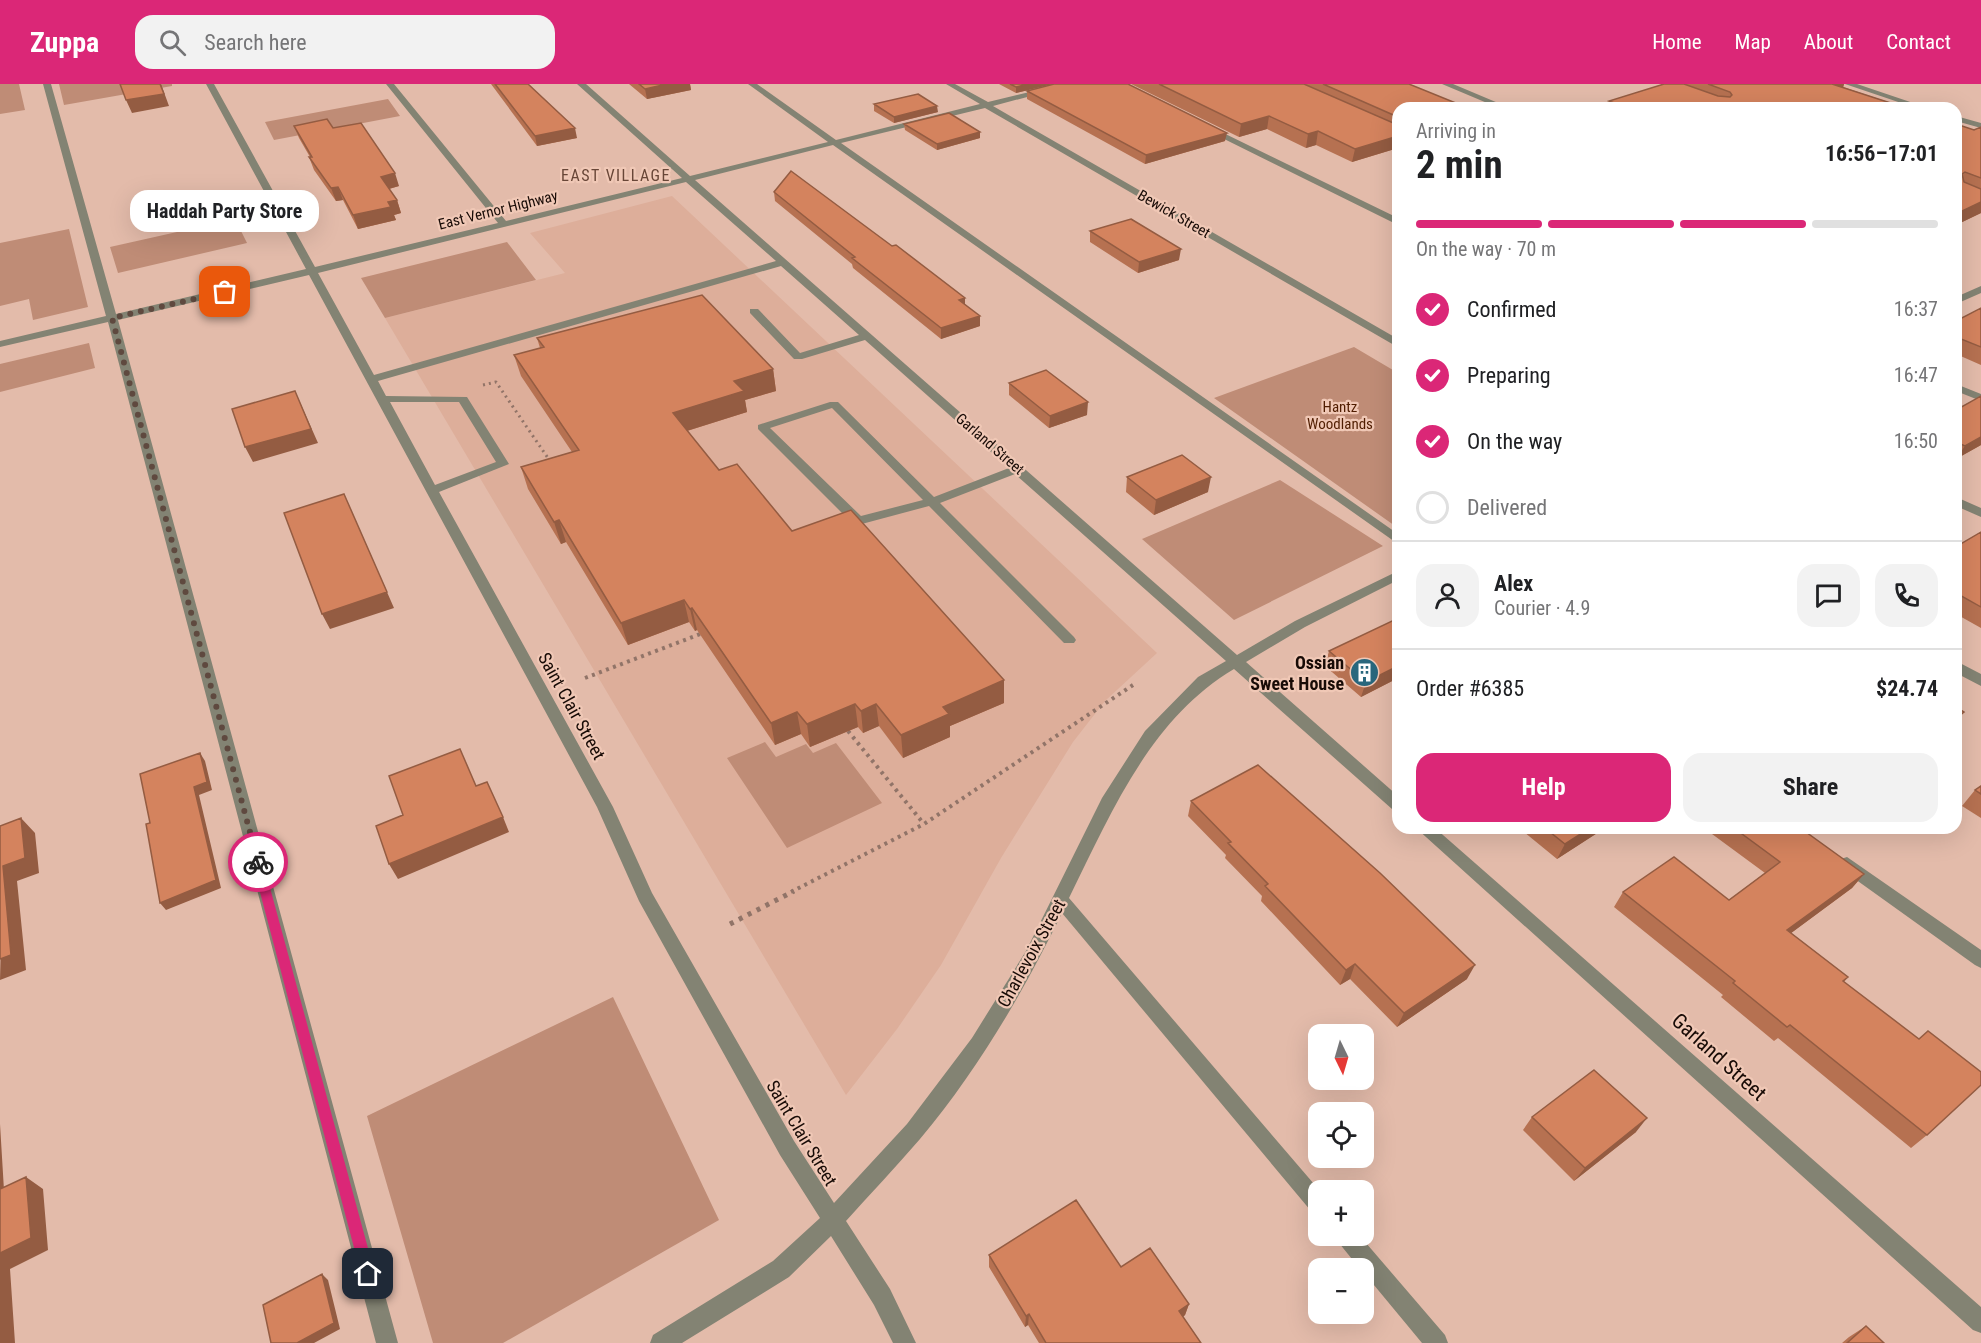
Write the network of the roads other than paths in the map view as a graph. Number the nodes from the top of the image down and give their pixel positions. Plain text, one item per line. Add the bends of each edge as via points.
1 (46, 84) edge
2 (210, 84) edge
3 (390, 84) edge
4 (581, 84) edge
5 (752, 84) edge
6 (950, 84) edge
7 (1072, 84) edge
8 (1446, 84) edge
9 (1849, 84) edge
10 (1491, 102) edge
11 (1905, 102) edge
12 (988, 106) junction
13 (1962, 120) edge
14 (1195, 121) edge
15 (1981, 126) edge
16 (835, 144) junction
17 (689, 179) junction
18 (1392, 219) edge
19 (504, 224) junction
20 (783, 262) junction
21 (312, 271) junction
22 (1962, 289) edge
23 (1978, 293) edge
24 (1962, 299) edge
25 (754, 311) dead end
26 (112, 318) junction
27 (867, 336) junction
28 (1392, 340) edge
29 (0, 344) edge
30 (372, 379) junction
31 (1962, 390) edge
32 (1981, 398) edge
33 (382, 399) junction
34 (1018, 469) junction
35 (432, 490) junction
36 (932, 502) junction
37 (1962, 504) edge
38 (1981, 513) edge
39 (1392, 536) edge
40 (1392, 578) edge
41 (1068, 640) dead end
42 (1236, 661) junction
43 (1962, 670) edge
44 (1981, 681) edge
45 (1392, 800) edge
46 (1431, 834) edge
47 (1835, 856) edge
48 (1060, 899) junction
49 (1981, 960) edge
50 (1308, 1192) edge
51 (833, 1220) junction
52 (1355, 1246) edge
53 (1981, 1322) edge
54 (387, 1343) edge
55 (661, 1343) edge
56 (905, 1343) edge
57 (1437, 1343) edge

1 - 26 street
2 - 21 street, Saint Clair Street
3 - 19 street
4 - 17 street, Garland Street
5 - 16 street
6 - 12 street, Bewick Street
7 - 12 street, East Vernor Highway
8 - 10 street
9 - 11 street
12 - 16 street, East Vernor Highway
12 - 28 street, Bewick Street
13 - 15 street
14 - 18 street
16 - 17 street, East Vernor Highway
16 - 39 street
17 - 19 street, East Vernor Highway
17 - 20 street, Garland Street
19 - 21 street, East Vernor Highway
20 - 27 street, Garland Street
20 - 30 street
21 - 26 street, East Vernor Highway
21 - 30 street, Saint Clair Street
22 - 23 street
23 - 24 street
25 - 27 street via 798,357
26 - 29 street, East Vernor Highway
26 - 54 street
27 - 34 street, Garland Street
30 - 33 street, Saint Clair Street
31 - 32 street
33 - 35 street, Saint Clair Street
33 - 35 street via 463,399 503,464
34 - 36 street
34 - 42 street, Garland Street
35 - 51 street, Saint Clair Street via 605,807 645,897 787,1148
36 - 36 street via 834,404 762,428 858,521
36 - 41 street
37 - 38 street
40 - 42 street, Charlevoix Street
42 - 45 street, Garland Street
42 - 48 street, Charlevoix Street via 1203,681 1150,735 1108,802
43 - 44 street
46 - 53 street, Garland Street
47 - 49 street
48 - 50 street
48 - 51 street, Charlevoix Street via 1032,956 979,1044 914,1131
51 - 55 street, Charlevoix Street via 781,1269
51 - 56 street, Saint Clair Street via 882,1297
52 - 57 street

